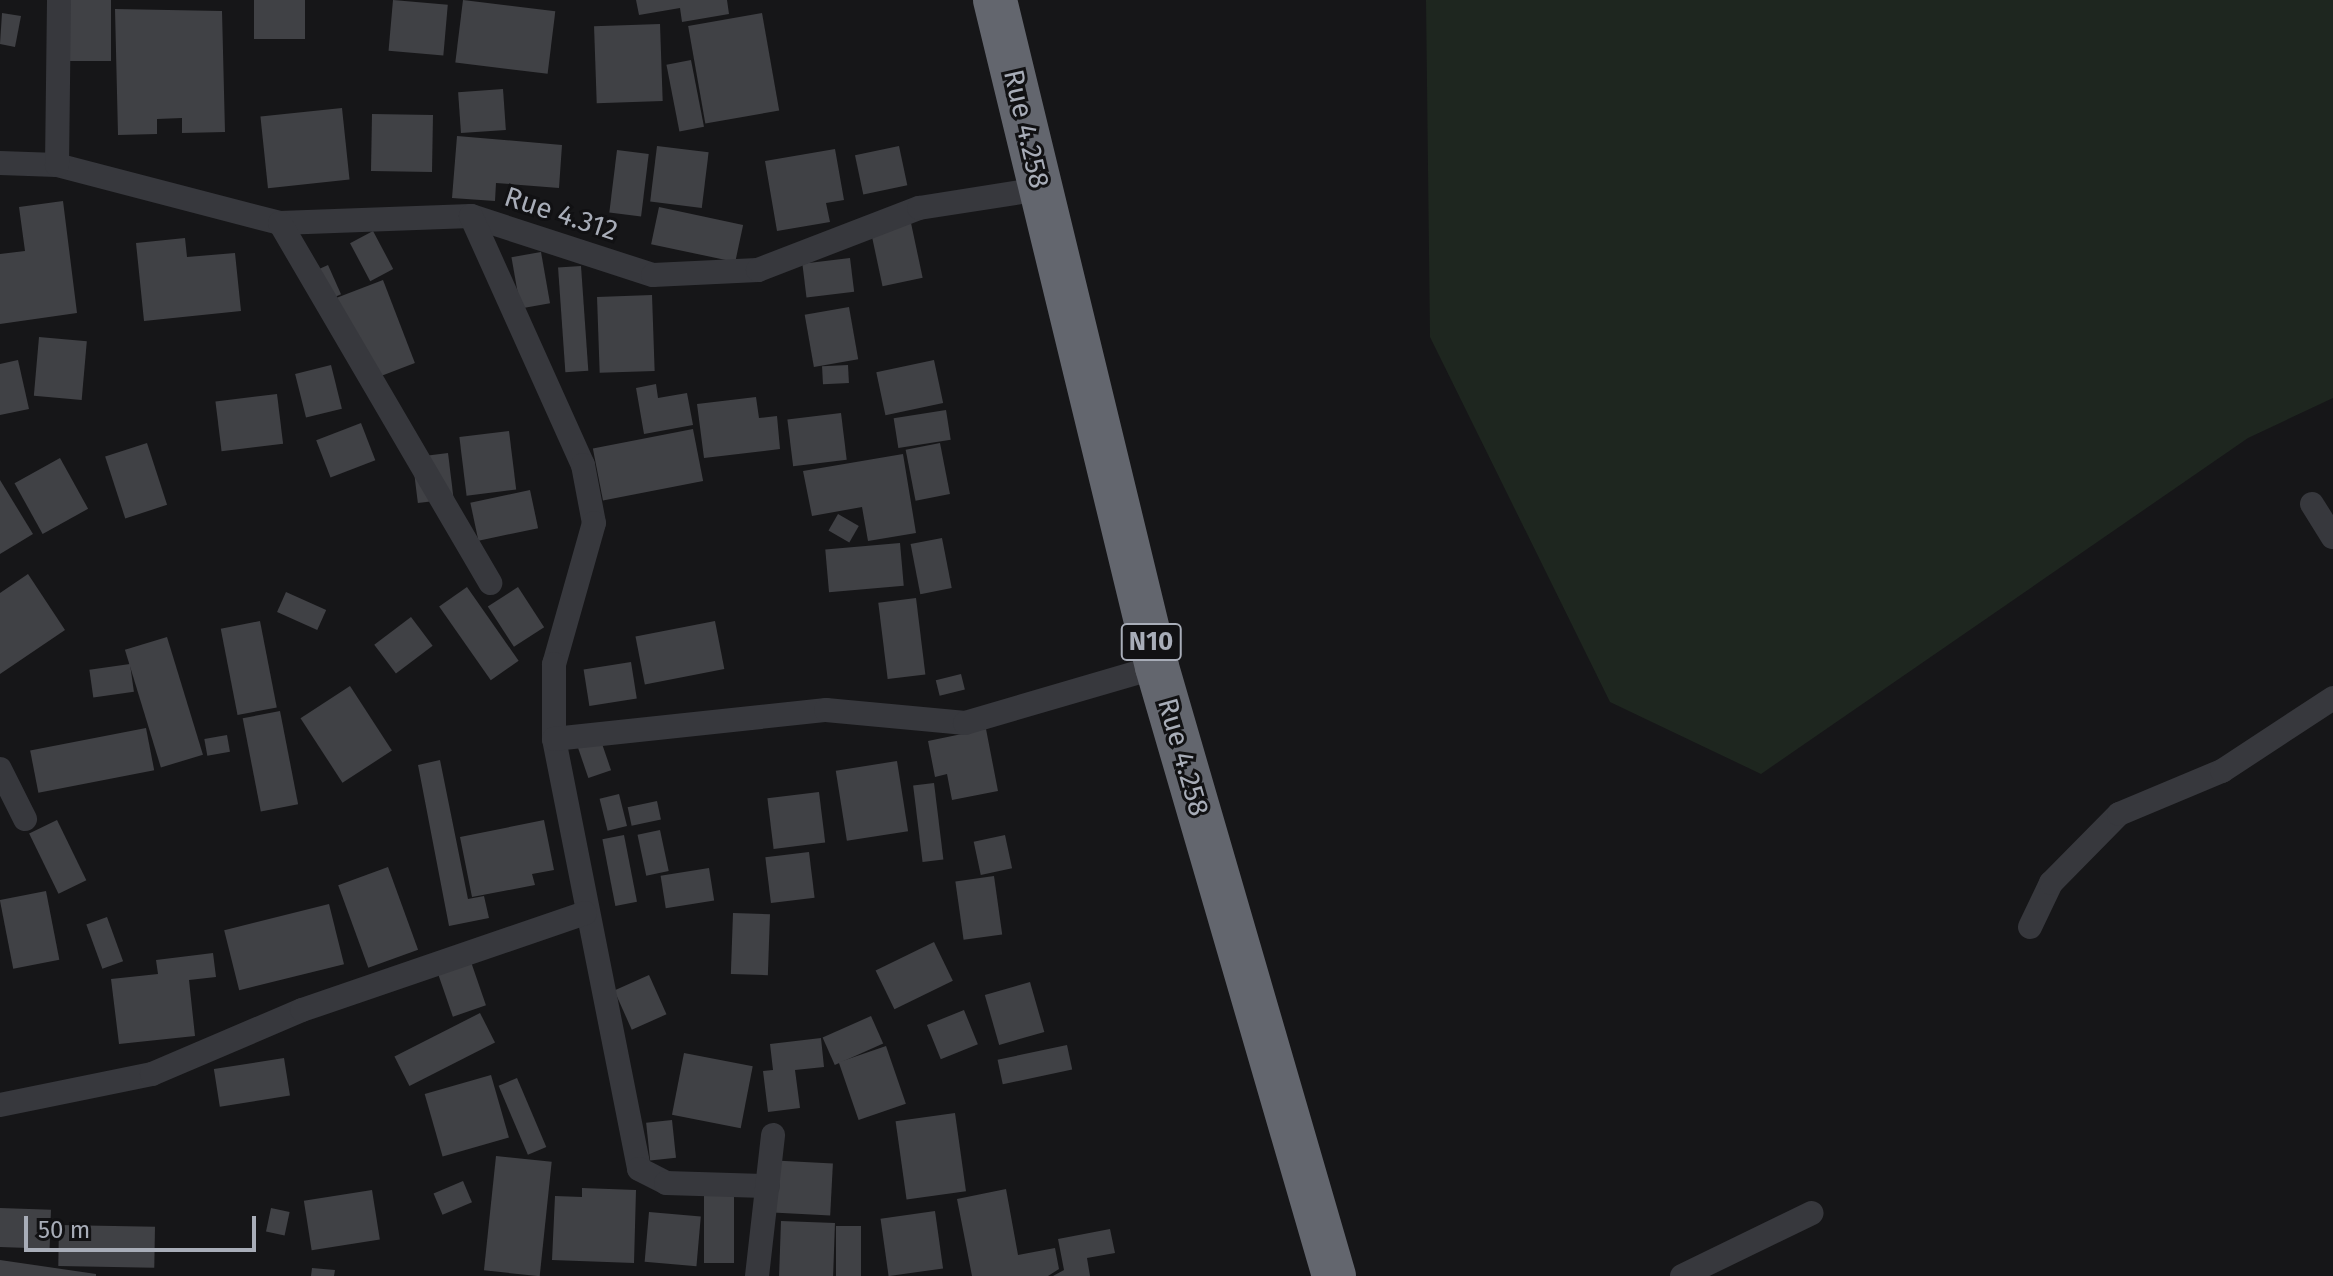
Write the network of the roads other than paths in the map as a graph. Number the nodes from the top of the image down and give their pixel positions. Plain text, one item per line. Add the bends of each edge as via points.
1 (59, 0) edge
2 (995, 0) edge
3 (0, 163) edge
4 (57, 165) junction
5 (1040, 189) junction
6 (471, 216) junction
7 (280, 223) junction
8 (2312, 504) dead end
9 (2333, 537) edge
10 (490, 583) dead end
11 (1157, 667) junction
12 (2333, 698) edge
13 (554, 739) junction
14 (0, 769) edge
15 (25, 819) dead end
16 (585, 913) junction
17 (2030, 927) dead end
18 (0, 1105) edge
19 (773, 1135) dead end
20 (768, 1186) junction
21 (1812, 1213) dead end
22 (757, 1276) edge
23 (1334, 1276) edge
24 (1682, 1276) edge

1 - 4 street
2 - 5 highway, Rue 4.258 / N10
3 - 4 street, Rue 4.312
4 - 7 street, Rue 4.312
5 - 6 street, Rue 4.312 via 919,208 758,270 668,275
5 - 11 highway, Rue 4.258 / N10
6 - 7 street, Rue 4.312
6 - 13 street via 583,465 594,523 554,664
7 - 10 street
8 - 9 street
11 - 13 street via 965,723 826,710
11 - 23 highway, Rue 4.258 / N10
12 - 17 street via 2222,771 2119,814 2051,883
13 - 16 street
14 - 15 street
16 - 18 street via 302,1010 152,1074
16 - 20 street via 639,1169 666,1183
19 - 20 street
20 - 22 street
21 - 24 street

